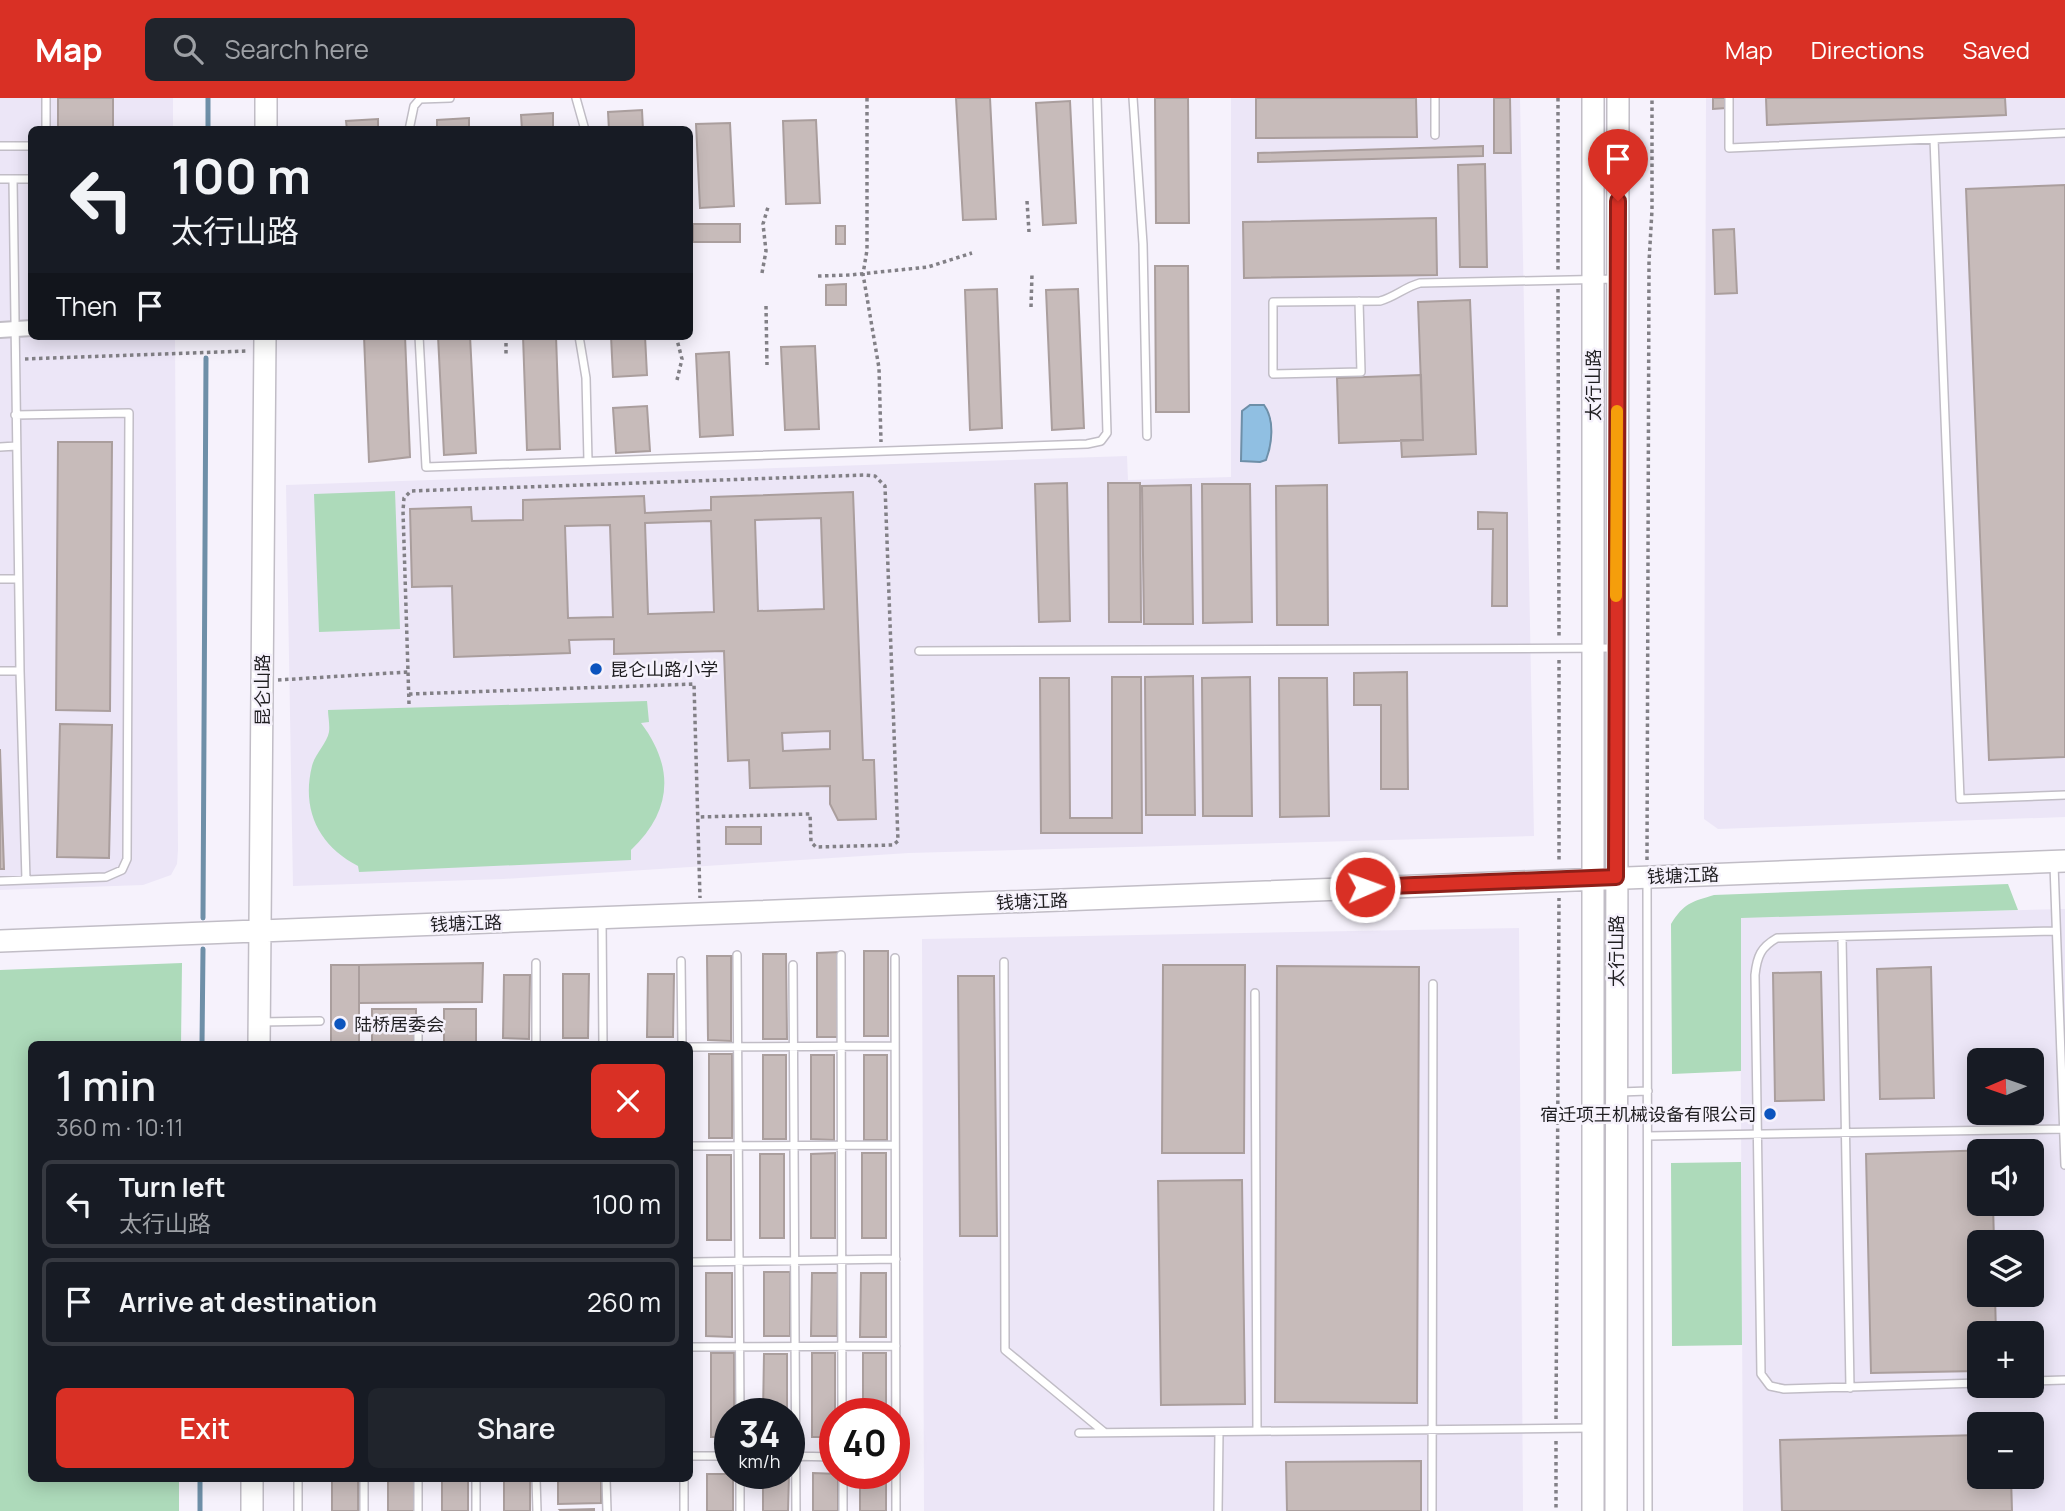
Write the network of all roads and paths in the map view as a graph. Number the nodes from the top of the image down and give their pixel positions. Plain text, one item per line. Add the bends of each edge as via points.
1 (46, 98) edge
2 (266, 98) edge
3 (450, 98) edge
4 (576, 98) edge
5 (867, 98) edge
6 (1097, 98) edge
7 (1133, 98) edge
8 (1435, 98) edge
9 (1558, 98) edge
10 (1593, 98) edge
11 (1618, 98) edge
12 (1652, 98) edge
13 (1729, 98) edge
14 (46, 126) edge
15 (266, 126) edge
16 (410, 126) edge
17 (584, 126) edge
18 (2065, 133) edge
19 (1435, 135) dead end
20 (1934, 139) junction
21 (0, 146) edge
22 (28, 146) edge
23 (13, 178) junction
24 (28, 178) edge
25 (0, 179) edge
26 (1027, 201) dead end
27 (768, 207) dead end
28 (1029, 232) dead end
29 (972, 253) dead end
30 (762, 273) dead end
31 (863, 274) junction
32 (1032, 274) dead end
33 (818, 276) dead end
34 (1593, 279) junction
35 (1618, 279) junction
36 (1558, 280) junction
37 (1359, 301) junction
38 (766, 306) dead end
39 (1031, 307) dead end
40 (28, 328) edge
41 (7, 329) edge
42 (419, 340) edge
43 (506, 340) edge
44 (580, 340) edge
45 (677, 340) edge
46 (265, 343) edge
47 (506, 355) dead end
48 (15, 359) junction
49 (767, 365) dead end
50 (677, 380) dead end
51 (15, 415) junction
52 (1147, 436) dead end
53 (16, 446) junction
54 (0, 447) edge
55 (881, 451) junction
56 (589, 461) junction
57 (0, 579) edge
58 (18, 579) junction
59 (1559, 648) junction
60 (1593, 648) junction
61 (1616, 648) junction
62 (919, 651) dead end
63 (0, 671) edge
64 (20, 671) junction
65 (408, 673) junction
66 (262, 681) junction
67 (409, 694) junction
68 (409, 704) dead end
69 (2065, 795) edge
70 (698, 817) junction
71 (2059, 861) edge
72 (1647, 876) junction
73 (1616, 877) junction
74 (1593, 878) junction
75 (26, 880) junction
76 (1559, 880) junction
77 (0, 881) edge
78 (700, 914) junction
79 (602, 918) junction
80 (2065, 918) edge
81 (2056, 919) junction
82 (261, 931) junction
83 (2056, 931) junction
84 (1842, 937) junction
85 (0, 941) edge
86 (737, 955) dead end
87 (841, 955) dead end
88 (895, 958) dead end
89 (681, 961) dead end
90 (1004, 962) dead end
91 (536, 963) dead end
92 (793, 964) dead end
93 (1433, 984) dead end
94 (1255, 993) dead end
95 (418, 1019) dead end
96 (320, 1021) dead end
97 (259, 1022) junction
98 (259, 1041) edge
99 (418, 1041) edge
100 (536, 1041) edge
101 (603, 1041) edge
102 (682, 1041) edge
103 (841, 1046) junction
104 (895, 1046) junction
105 (693, 1047) edge
106 (737, 1047) junction
107 (793, 1047) junction
108 (1648, 1091) junction
109 (1616, 1092) junction
110 (2064, 1129) edge
111 (1846, 1133) junction
112 (1757, 1134) junction
113 (1648, 1136) junction
114 (842, 1145) junction
115 (895, 1145) junction
116 (693, 1146) edge
117 (738, 1146) junction
118 (794, 1146) junction
119 (2065, 1165) edge
120 (896, 1259) junction
121 (842, 1260) junction
122 (738, 1261) junction
123 (794, 1261) junction
124 (693, 1262) edge
125 (739, 1346) junction
126 (795, 1346) junction
127 (842, 1346) junction
128 (896, 1346) junction
129 (693, 1347) edge
130 (2065, 1380) edge
131 (2044, 1381) edge
132 (1967, 1383) edge
133 (1850, 1388) junction
134 (740, 1398) edge
135 (794, 1398) edge
136 (842, 1398) edge
137 (896, 1398) edge
138 (1616, 1427) junction
139 (1556, 1428) junction
140 (1593, 1428) junction
141 (1433, 1429) junction
142 (1257, 1431) junction
143 (1219, 1432) junction
144 (1080, 1433) dead end
145 (1105, 1433) junction
146 (693, 1456) edge
147 (714, 1456) edge
148 (252, 1482) edge
149 (298, 1482) edge
150 (364, 1482) edge
151 (418, 1482) edge
152 (476, 1482) edge
153 (537, 1482) edge
154 (606, 1482) edge
155 (684, 1482) edge
156 (740, 1489) edge
157 (794, 1489) edge
158 (843, 1489) edge
159 (896, 1489) edge
160 (252, 1511) edge
161 (298, 1511) edge
162 (364, 1511) edge
163 (418, 1511) edge
164 (476, 1511) edge
165 (537, 1511) edge
166 (607, 1511) edge
167 (684, 1511) edge
168 (740, 1511) edge
169 (796, 1511) edge
170 (843, 1511) edge
171 (896, 1511) edge
172 (1218, 1511) edge
173 (1432, 1511) edge
174 (1556, 1511) edge
175 (1593, 1511) edge
176 (1616, 1511) edge
177 (1648, 1511) edge

1 - 14 lane
2 - 15 street
3 - 16 lane via 420,99
4 - 17 lane
5 - 31 path
6 - 55 lane via 1107,433 1101,441 1087,444
7 - 52 lane via 1143,244
8 - 19 lane
9 - 36 path
10 - 34 street, 太行山路
11 - 35 street, 太行山路
12 - 72 path
13 - 20 lane via 1729,148
18 - 20 lane
20 - 69 lane via 1960,799
21 - 22 lane
23 - 24 lane
23 - 25 lane
23 - 41 lane
26 - 28 path
27 - 30 path
29 - 31 path via 928,267
31 - 33 path
31 - 55 path via 879,368
32 - 39 path
34 - 35 lane
34 - 36 lane
34 - 60 street, 太行山路
35 - 61 street, 太行山路
36 - 37 lane via 1420,284 1391,298
36 - 59 path
37 - 37 lane via 1361,372 1273,374 1273,302
38 - 49 path
40 - 41 street
41 - 48 lane
42 - 56 lane via 426,467
43 - 47 path
44 - 56 lane
45 - 50 path via 682,359
46 - 48 path
46 - 66 street, 昆仑山路
48 - 51 lane
51 - 53 lane
51 - 75 lane via 129,413 127,859 122,870 106,877
53 - 54 lane
53 - 58 lane
55 - 56 lane
57 - 58 lane
58 - 64 lane
59 - 60 lane
59 - 62 lane
59 - 76 path
60 - 61 lane
60 - 74 street, 太行山路
61 - 73 street, 太行山路
63 - 64 lane
64 - 75 lane
65 - 66 path
65 - 67 path
65 - 70 path via 403,511 404,498 411,491 875,476 885,486 898,841 894,845 816,846 811,842 810,814
66 - 82 street, 昆仑山路
67 - 68 path
67 - 70 path via 694,684
70 - 78 path
71 - 72 street, 钱塘江路
71 - 81 lane
72 - 73 street, 钱塘江路
72 - 108 lane
73 - 74 street, 钱塘江路
73 - 109 street, 太行山路
74 - 76 street, 钱塘江路
74 - 140 street, 太行山路
75 - 77 lane
76 - 78 street, 钱塘江路
76 - 139 path
78 - 79 street, 钱塘江路
79 - 82 street, 钱塘江路
79 - 101 lane
80 - 81 lane
81 - 83 lane
82 - 85 street, 钱塘江路
82 - 97 street, 昆仑山路
83 - 84 lane
83 - 110 lane
84 - 111 lane
84 - 112 lane via 1777,938 1764,945 1757,960
86 - 106 lane
87 - 103 lane
88 - 104 lane
89 - 102 lane
90 - 145 lane via 1006,1350
91 - 100 lane
92 - 107 lane
93 - 141 lane
94 - 142 lane
95 - 99 lane
96 - 97 lane
97 - 98 street, 昆仑山路
103 - 104 lane
103 - 107 lane
103 - 114 lane
104 - 115 lane
105 - 106 lane
106 - 107 lane
106 - 117 lane
107 - 118 lane
108 - 109 lane
108 - 113 lane
109 - 138 street, 太行山路
110 - 111 lane
110 - 119 lane
111 - 112 lane
111 - 133 lane
112 - 113 lane
112 - 133 lane via 1761,1374 1770,1386 1784,1389
113 - 177 lane
114 - 115 lane
114 - 118 lane
114 - 121 lane
115 - 120 lane
116 - 117 lane
117 - 118 lane
117 - 122 lane
118 - 123 lane
120 - 121 lane
120 - 128 lane
121 - 123 lane
121 - 127 lane
122 - 123 lane
122 - 124 lane
122 - 125 lane
123 - 126 lane
125 - 126 lane
125 - 129 lane
125 - 134 lane
126 - 127 lane
126 - 135 lane
127 - 128 lane
127 - 136 lane
128 - 137 lane
130 - 131 lane
132 - 133 lane
138 - 140 lane
138 - 176 street, 太行山路
139 - 140 lane
139 - 141 lane
139 - 174 path
140 - 175 street, 太行山路
141 - 142 lane
141 - 173 lane
142 - 143 lane
143 - 145 lane
143 - 172 lane
144 - 145 lane
146 - 147 lane
148 - 160 street
149 - 161 lane
150 - 162 lane
151 - 163 lane
152 - 164 lane
153 - 165 lane
154 - 166 lane
155 - 167 lane
156 - 168 lane
157 - 169 lane
158 - 170 lane
159 - 171 lane

